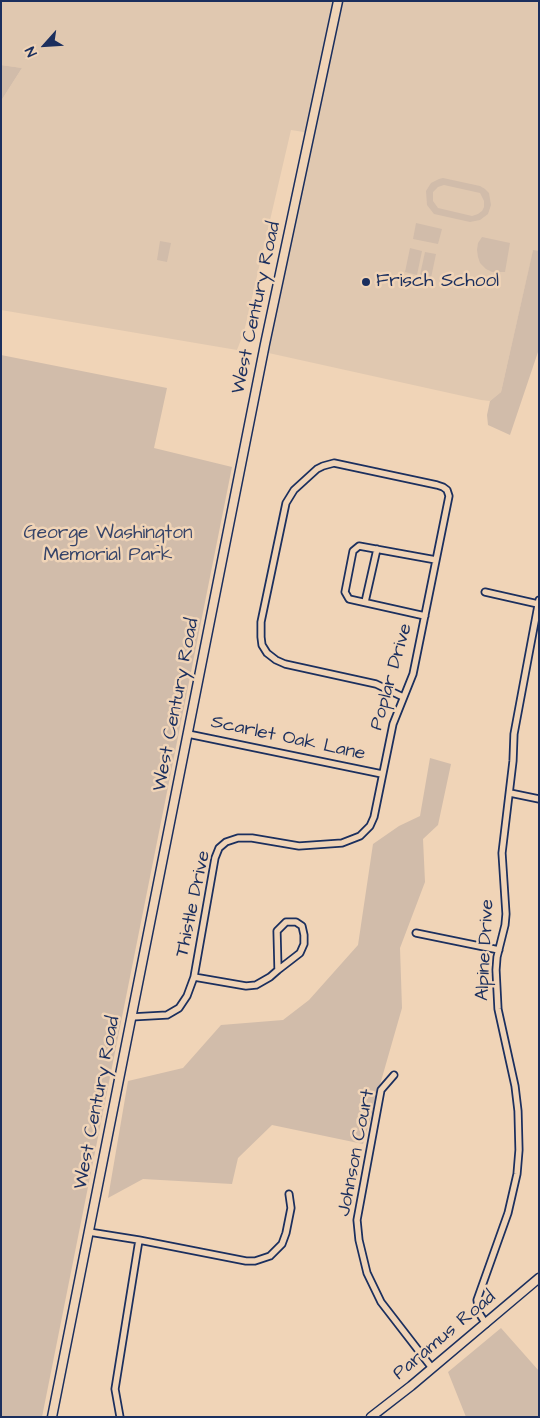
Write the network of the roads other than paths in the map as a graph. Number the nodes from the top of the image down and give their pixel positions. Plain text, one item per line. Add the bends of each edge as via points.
1 (338, 1) edge
2 (377, 549) junction
3 (436, 560) junction
4 (485, 592) dead end
5 (365, 602) junction
6 (538, 602) edge
7 (425, 616) junction
8 (403, 697) junction
9 (188, 734) junction
10 (382, 774) junction
11 (510, 793) junction
12 (539, 799) edge
13 (342, 843) joint
14 (416, 934) dead end
15 (499, 950) junction
16 (278, 970) junction
17 (194, 977) junction
18 (131, 1017) junction
19 (394, 1074) dead end
20 (289, 1194) dead end
21 (89, 1232) junction
22 (139, 1240) junction
23 (539, 1278) edge
24 (486, 1324) junction
25 (432, 1368) junction
26 (52, 1417) edge
27 (120, 1417) edge
28 (371, 1417) edge

1 - 9 main road, West Century Road via 265,344
2 - 3 street
2 - 5 street
2 - 5 street via 359,546 353,551 345,592 349,599
3 - 7 street, Poplar Drive
3 - 8 street, Poplar Drive via 450,496 443,487 334,463 311,474 286,503 261,622 262,644 267,653 285,664 376,684
4 - 6 street
5 - 7 street
6 - 11 street, Alpine Drive via 514,734
7 - 8 street, Poplar Drive via 413,674
8 - 10 street, Poplar Drive via 393,724
9 - 10 street, Scarlet Oak Lane
9 - 18 main road, West Century Road
10 - 13 street, Poplar Drive via 370,826 360,836
11 - 12 street
11 - 15 street, Alpine Drive via 502,853 506,914
13 - 17 street, Thistle Drive via 299,846 238,838 219,848
14 - 15 street
15 - 24 street, Alpine Drive via 496,970 498,1008 515,1086 519,1150 508,1213 477,1300 479,1313
16 - 16 street via 300,953 304,944 302,926 296,922 286,922 277,931
16 - 17 street via 256,985 246,986
17 - 18 street, Thistle Drive via 183,1003 173,1012
18 - 21 main road, West Century Road
19 - 25 street, Johnson Court via 381,1090 357,1220 359,1240 368,1273 382,1302
20 - 22 street via 291,1208 286,1236 276,1251 262,1259 246,1261
21 - 22 street
21 - 26 main road, West Century Road
22 - 27 street via 115,1389
23 - 24 main road, Paramus Road
24 - 25 main road, Paramus Road
25 - 28 main road, Paramus Road

